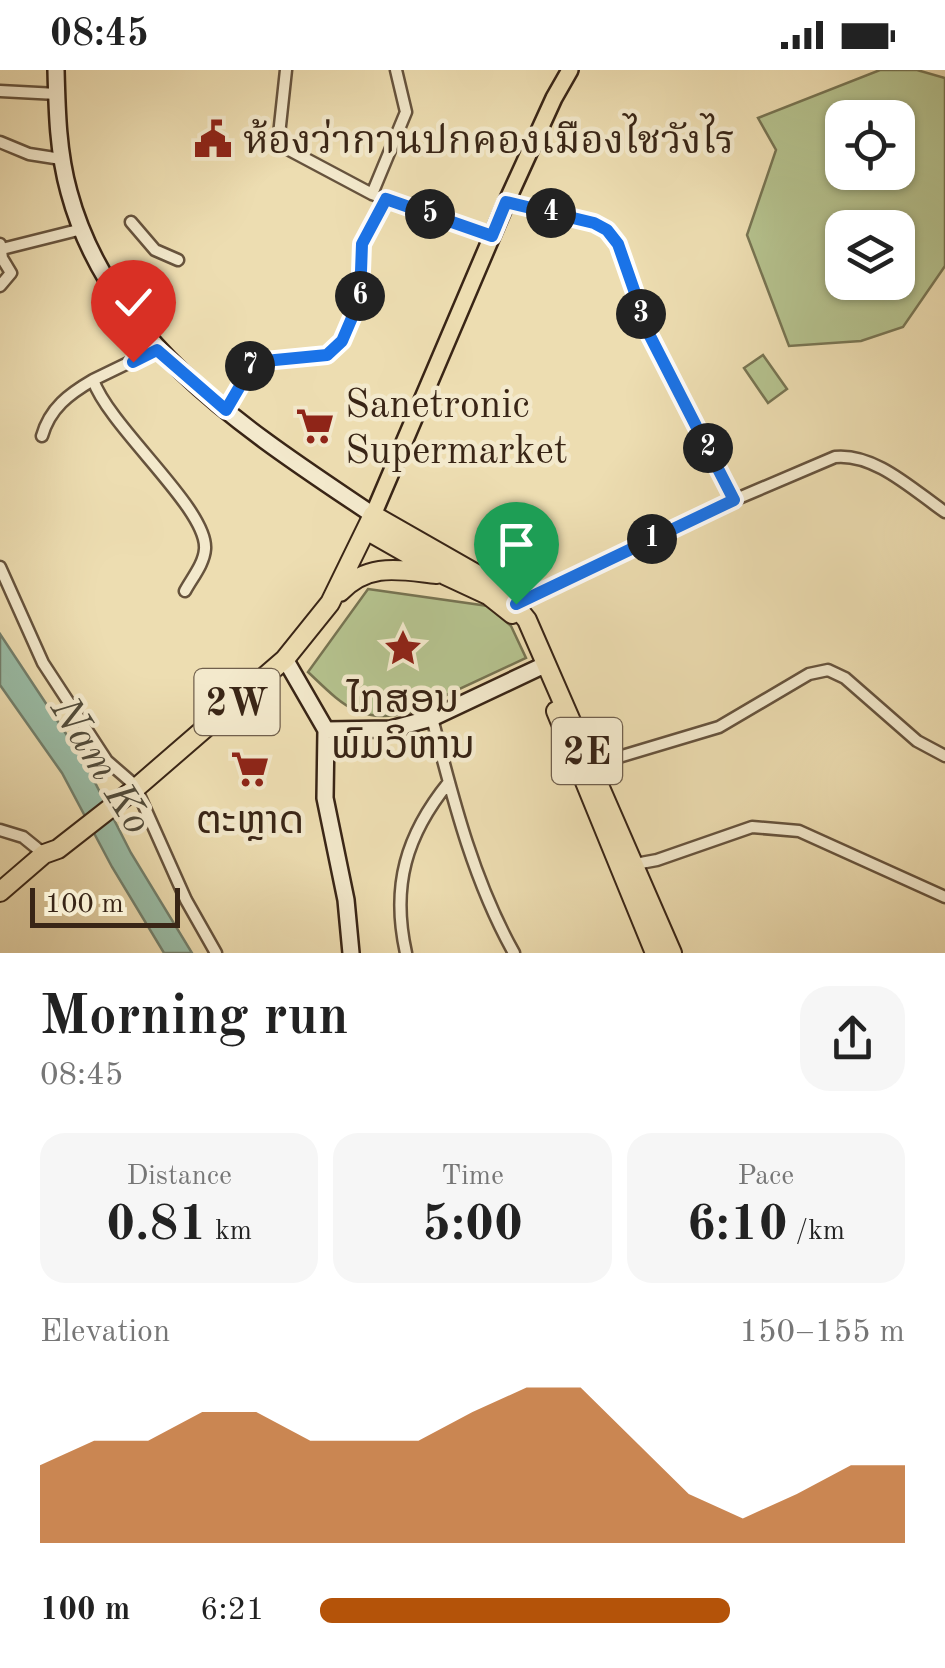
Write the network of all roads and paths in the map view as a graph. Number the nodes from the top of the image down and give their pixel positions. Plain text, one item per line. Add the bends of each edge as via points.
1 (56, 70) edge
2 (286, 70) edge
3 (396, 70) edge
4 (570, 70) edge
5 (0, 91) edge
6 (56, 94) junction
7 (0, 142) edge
8 (62, 159) junction
9 (372, 194) junction
10 (386, 199) junction
11 (506, 202) junction
12 (130, 222) dead end
13 (82, 228) junction
14 (492, 236) junction
15 (1, 246) edge
16 (178, 260) dead end
17 (0, 286) edge
18 (157, 350) junction
19 (94, 380) junction
20 (226, 410) junction
21 (42, 436) dead end
22 (734, 500) junction
23 (945, 512) edge
24 (370, 522) junction
25 (0, 567) edge
26 (445, 574) junction
27 (184, 591) dead end
28 (330, 603) junction
29 (512, 606) junction
30 (285, 659) junction
31 (538, 668) junction
32 (432, 718) junction
33 (326, 730) junction
34 (578, 749) junction
35 (945, 756) edge
36 (592, 766) junction
37 (449, 782) junction
38 (135, 788) junction
39 (0, 830) edge
40 (57, 848) junction
41 (627, 866) junction
42 (0, 892) edge
43 (945, 898) edge
44 (0, 907) edge
45 (216, 953) edge
46 (351, 953) edge
47 (406, 953) edge
48 (514, 953) edge
49 (655, 953) edge
50 (672, 953) edge

1 - 6 street
2 - 9 street via 278,144
3 - 9 street via 406,112
4 - 11 main road
5 - 6 street
6 - 8 street
7 - 8 street
8 - 13 street
9 - 10 street
10 - 14 street
10 - 20 street via 362,244 360,299 342,341 327,355 254,362
11 - 14 main road
11 - 22 street via 594,223 618,244 650,336
12 - 16 street via 155,250
13 - 15 street
13 - 18 street via 132,321
14 - 24 main road
15 - 17 street via 11,273
18 - 19 street
18 - 20 street
19 - 21 street via 48,416
19 - 27 street via 118,422 193,514 206,545
20 - 24 street
22 - 23 street via 852,456
22 - 29 street
24 - 26 highway, 2E
24 - 28 highway, 2W
24 - 29 highway, 2E via 486,579
25 - 38 street via 43,663 106,761
26 - 28 highway via 375,570 354,578
26 - 29 highway, 2E
28 - 30 highway, 2W
29 - 31 highway, 2E
29 - 34 highway, 2E via 528,620
30 - 33 street
30 - 38 highway, 2W
31 - 32 street
31 - 34 highway, 2E
32 - 33 street via 391,729
32 - 37 street
33 - 46 street via 324,798
34 - 36 highway, 2E
34 - 41 highway, 2E
35 - 36 street via 828,670 709,731
36 - 41 highway, 2E
37 - 47 street via 429,807 401,874
37 - 48 street via 476,875
38 - 40 highway, 2W
38 - 45 street
39 - 40 street
40 - 42 highway, 2W
40 - 44 highway, 2W via 52,862
41 - 43 street via 730,832 776,828 799,831
41 - 49 highway, 2E
41 - 50 highway, 2E

